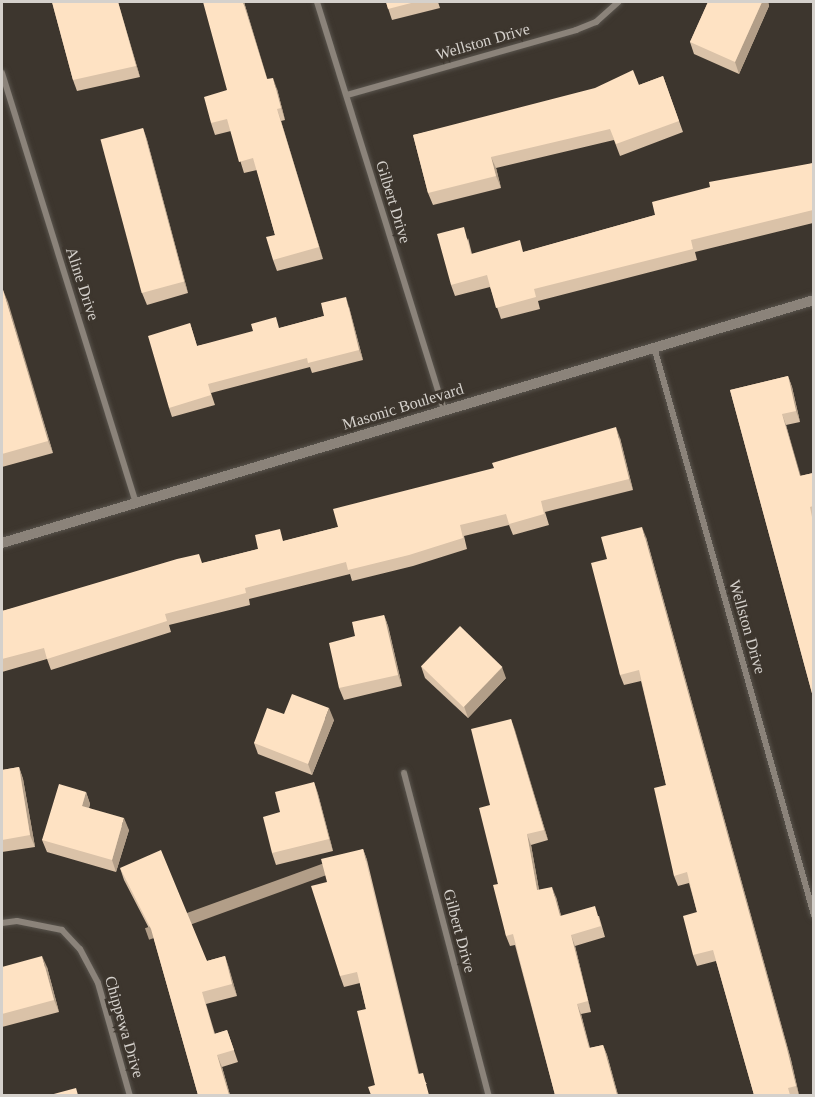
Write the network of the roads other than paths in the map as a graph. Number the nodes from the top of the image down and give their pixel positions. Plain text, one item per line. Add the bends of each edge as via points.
1 (317, 2) edge
2 (618, 2) edge
3 (2, 73) edge
4 (347, 95) junction
5 (813, 300) edge
6 (654, 347) junction
7 (444, 411) junction
8 (136, 503) junction
9 (2, 543) edge
10 (404, 773) dead end
11 (813, 915) edge
12 (2, 923) edge
13 (130, 1095) edge
14 (489, 1095) edge

1 - 4 street, Gilbert Drive
2 - 4 street, Wellston Drive via 596,22 576,30
3 - 8 street, Aline Drive
4 - 7 street, Gilbert Drive
5 - 6 street, Masonic Boulevard
6 - 7 street, Masonic Boulevard
6 - 11 street, Wellston Drive
7 - 8 street, Masonic Boulevard
8 - 9 street, Masonic Boulevard
10 - 14 street, Gilbert Drive
12 - 13 street, Chippewa Drive via 18,921 62,930 80,949 98,983

